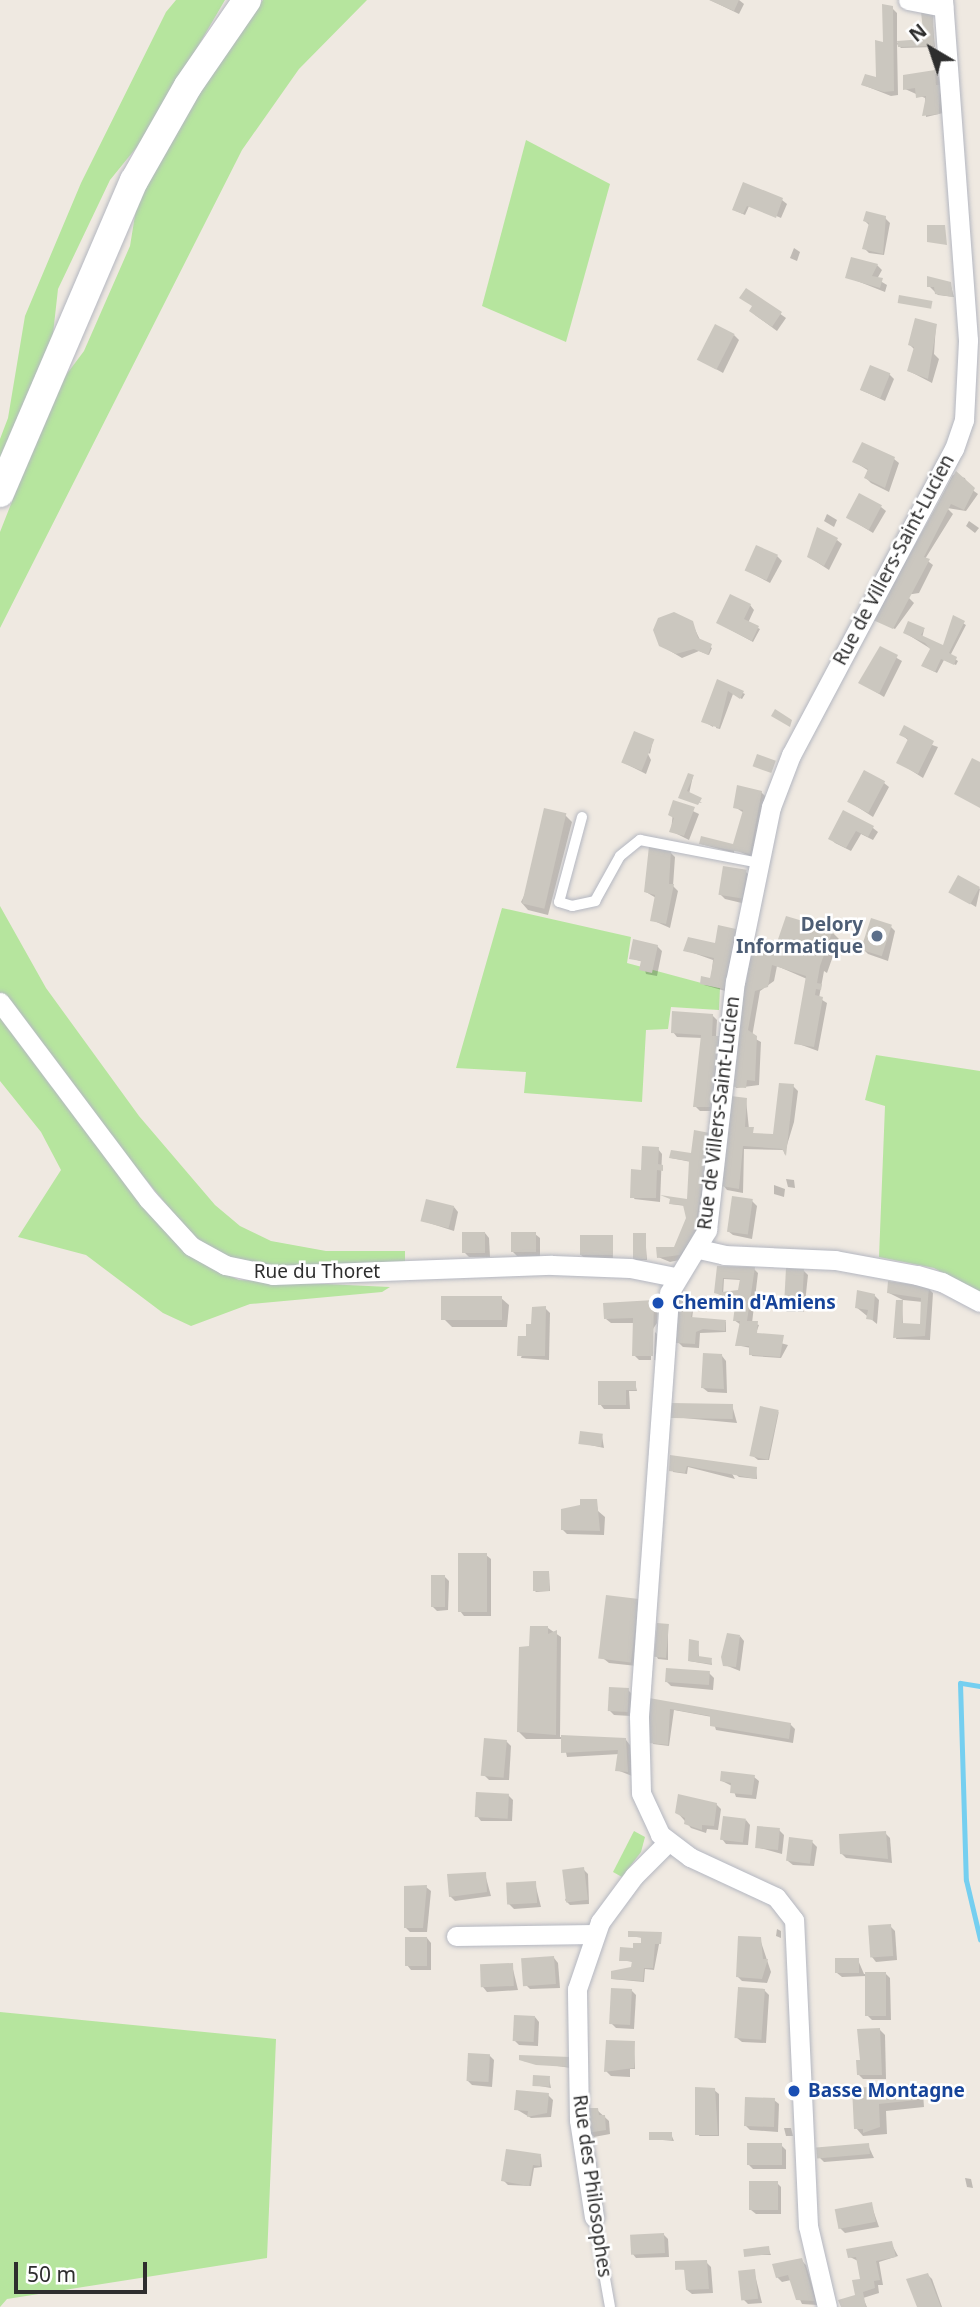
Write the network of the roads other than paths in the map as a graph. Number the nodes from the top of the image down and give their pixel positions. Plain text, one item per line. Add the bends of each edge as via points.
1 (247, 0) edge
2 (908, 0) edge
3 (943, 3) edge
4 (0, 493) edge
5 (582, 817) dead end
6 (760, 863) junction
7 (0, 1002) edge
8 (699, 1249) junction
9 (675, 1277) junction
10 (980, 1302) edge
11 (668, 1842) junction
12 (594, 1934) junction
13 (456, 1936) dead end
14 (594, 2217) joint
15 (610, 2307) edge
16 (827, 2307) edge

1 - 4 main road via 188,86 134,181
2 - 3 street
3 - 6 street, Rue de Villers-Saint-Lucien via 968,340 964,420 954,449 788,761
5 - 6 lane via 559,902 572,906 595,901 620,856 640,840
6 - 8 street, Rue de Villers-Saint-Lucien via 734,991 710,1217
7 - 9 street, Rue du Thoret via 148,1199 191,1245 225,1265 285,1275 552,1265 629,1268
8 - 9 street, Rue de Villers-Saint-Lucien
8 - 10 street via 724,1255 835,1260 917,1275
9 - 11 street, Rue de Villers-Saint-Lucien via 666,1315 638,1745 643,1804
11 - 12 street, Rue des Philosophes via 634,1876
11 - 16 street via 764,1890 794,1920 808,2226
12 - 13 street
12 - 14 street, Rue des Philosophes via 575,2003 579,2120
14 - 15 lane, Rue des Philosophes

